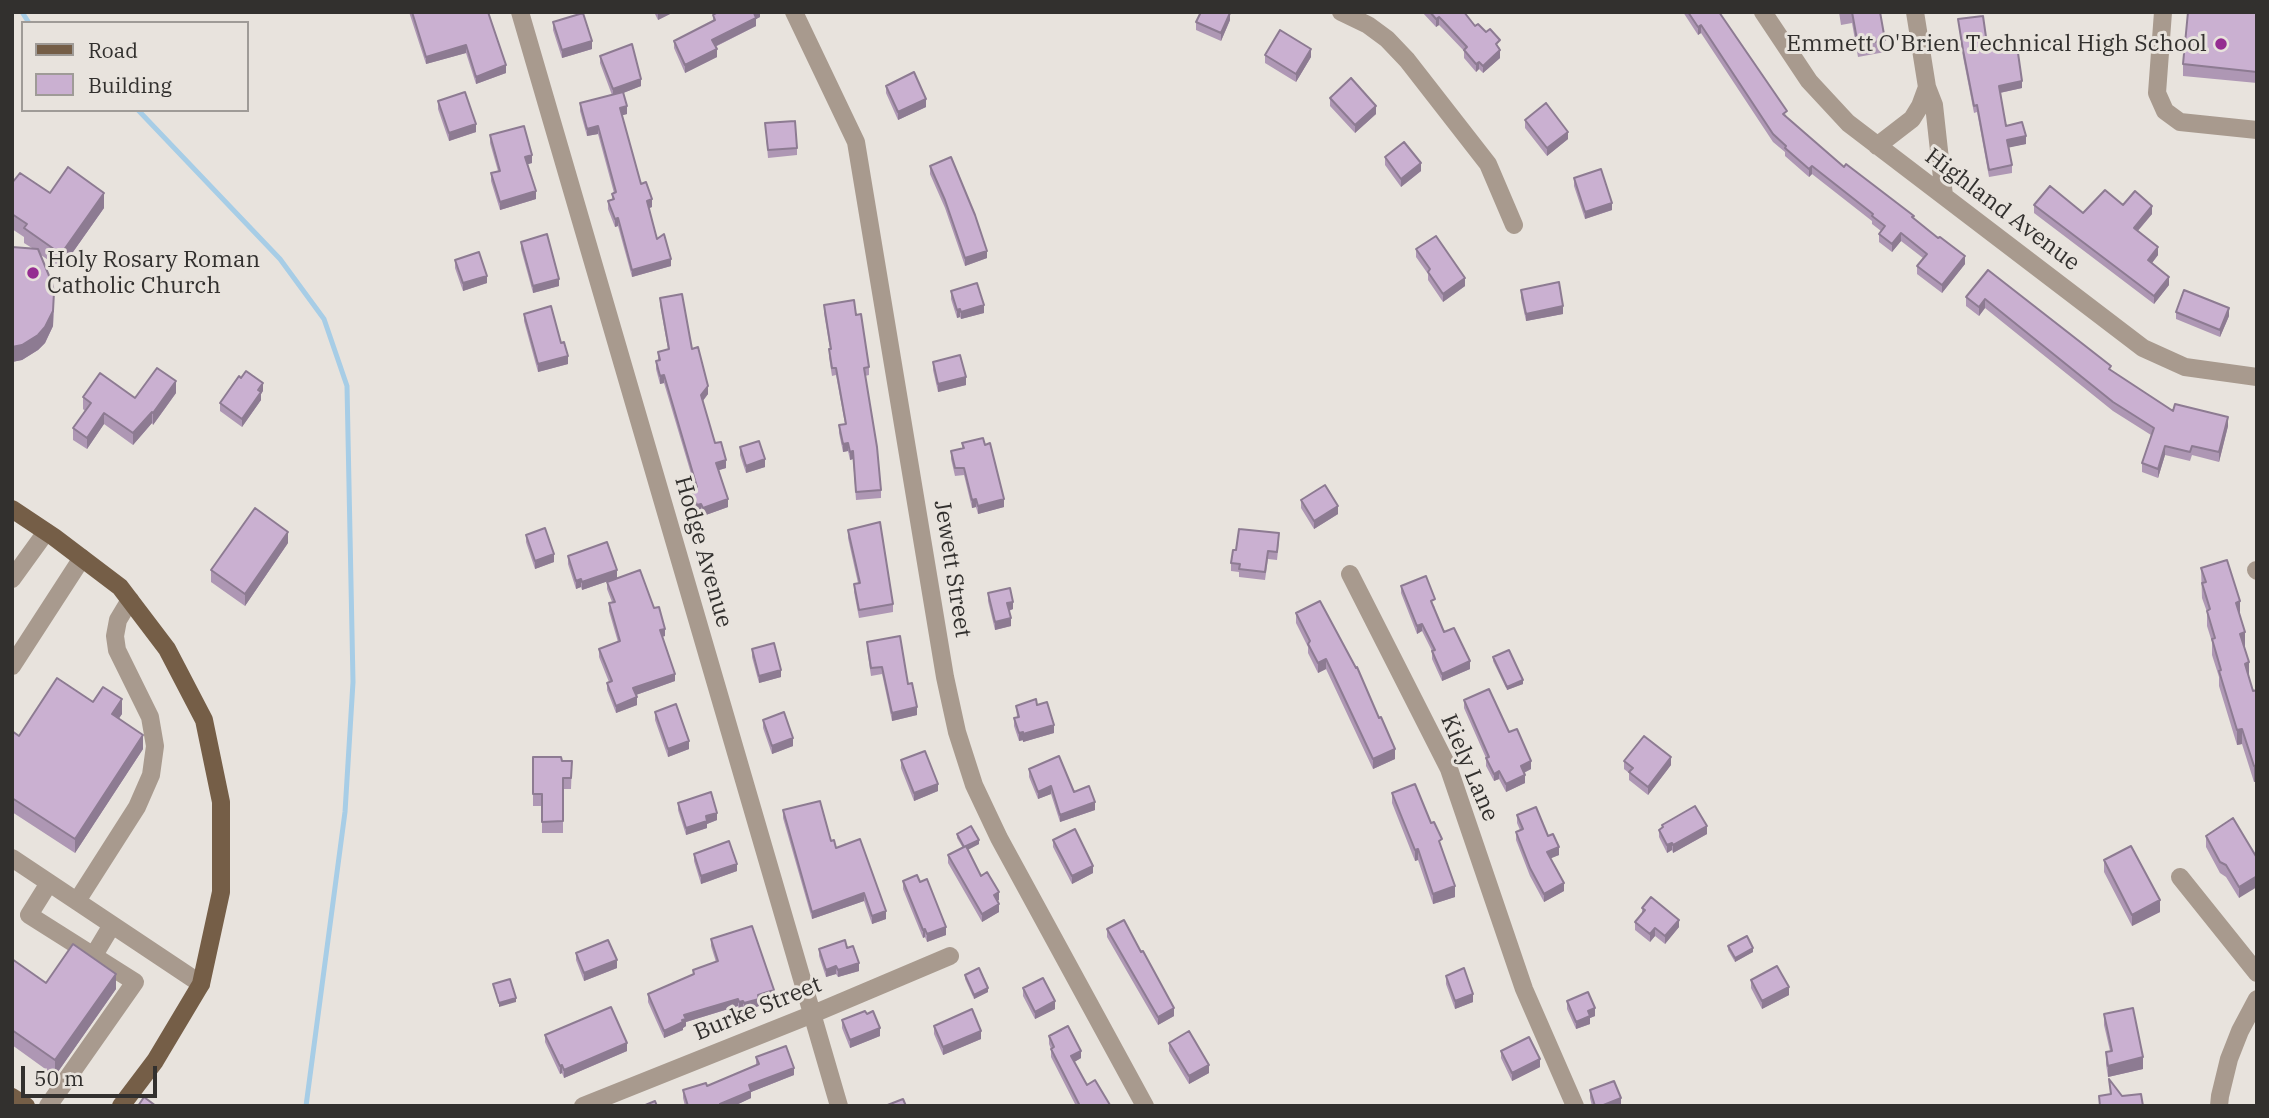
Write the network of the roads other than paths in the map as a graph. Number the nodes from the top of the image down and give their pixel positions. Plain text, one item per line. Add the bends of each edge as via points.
1 (520, 12) edge
2 (794, 12) edge
3 (1341, 12) edge
4 (1763, 12) edge
5 (1915, 12) edge
6 (2163, 12) edge
7 (1927, 88) junction
8 (2257, 130) edge
9 (1877, 146) junction
10 (1944, 196) junction
11 (1514, 225) dead end
12 (2257, 377) edge
13 (12, 509) edge
14 (46, 532) junction
15 (82, 558) junction
16 (14, 571) edge
17 (1350, 574) dead end
18 (130, 600) junction
19 (12, 666) edge
20 (12, 858) edge
21 (2180, 877) dead end
22 (49, 883) junction
23 (77, 901) junction
24 (112, 925) junction
25 (94, 956) junction
26 (950, 956) dead end
27 (2257, 973) edge
28 (201, 984) junction
29 (2257, 999) edge
30 (813, 1014) junction
31 (12, 1097) edge
32 (26, 1106) edge
33 (48, 1106) edge
34 (121, 1106) edge
35 (583, 1106) edge
36 (839, 1106) edge
37 (1145, 1106) edge
38 (1575, 1106) edge
39 (2220, 1106) edge

1 - 30 street, Hodge Avenue
2 - 37 street, Jewett Street via 856,142 945,677 974,785
3 - 11 street via 1368,24 1407,60 1488,164
4 - 9 street, Highland Avenue via 1826,102
5 - 7 street
6 - 8 street via 2157,93 2165,111 2180,122
7 - 9 street via 1912,119
7 - 10 street via 1934,105
9 - 10 street, Highland Avenue
10 - 12 street, Highland Avenue via 2143,348 2185,367
13 - 14 main road
14 - 15 main road
14 - 16 street
15 - 18 main road
15 - 19 street
17 - 38 street, Kiely Lane via 1449,769 1524,989
18 - 23 street via 115,636 117,650 150,717 155,746 151,775 137,807
18 - 28 main road via 167,649 204,720 221,802 221,892
20 - 22 street
21 - 27 street
22 - 23 street
22 - 25 street via 29,915
23 - 24 street
24 - 25 street
24 - 28 street
25 - 33 street via 135,982
26 - 30 street, Burke Street
28 - 34 main road via 155,1061
29 - 39 street via 2229,1059
30 - 35 street, Burke Street
30 - 36 street, Hodge Avenue
31 - 32 main road

